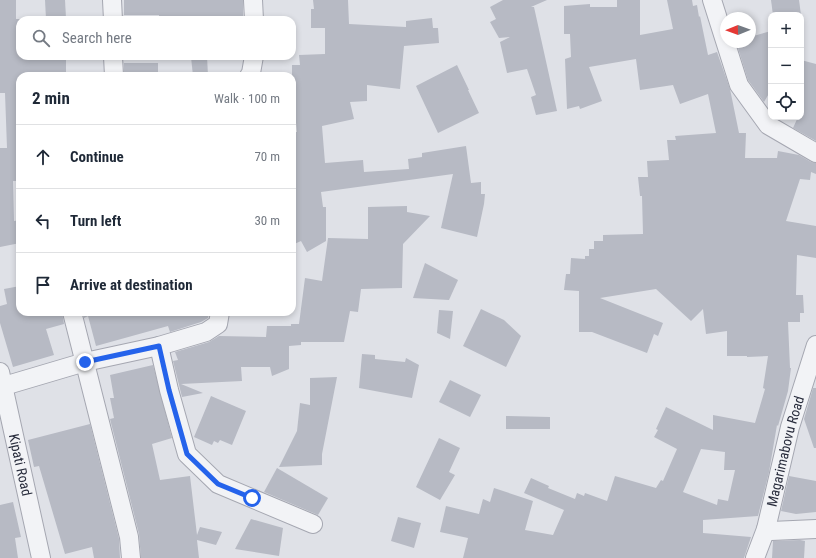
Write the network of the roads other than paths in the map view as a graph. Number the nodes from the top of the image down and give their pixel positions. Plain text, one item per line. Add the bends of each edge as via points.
1 (112, 0) edge
2 (253, 0) edge
3 (712, 0) edge
4 (112, 16) edge
5 (254, 16) edge
6 (113, 60) edge
7 (253, 60) edge
8 (114, 72) edge
9 (251, 72) edge
10 (816, 153) edge
11 (73, 316) edge
12 (219, 316) edge
13 (816, 345) edge
14 (159, 346) junction
15 (85, 362) junction
16 (2, 379) edge
17 (313, 524) dead end
18 (766, 529) junction
19 (816, 529) edge
20 (41, 558) edge
21 (131, 558) edge
22 (755, 558) edge

1 - 4 street
2 - 5 street
3 - 10 street via 739,85 768,125
6 - 8 street
7 - 9 street
11 - 15 street
12 - 14 street via 218,324 206,332
13 - 18 street, Magarimabovu Road via 790,427
14 - 15 street
14 - 17 street via 187,454 218,484
15 - 16 street
15 - 21 street via 129,537
16 - 20 street, Kipati Road
18 - 19 street
18 - 22 street, Magarimabovu Road

